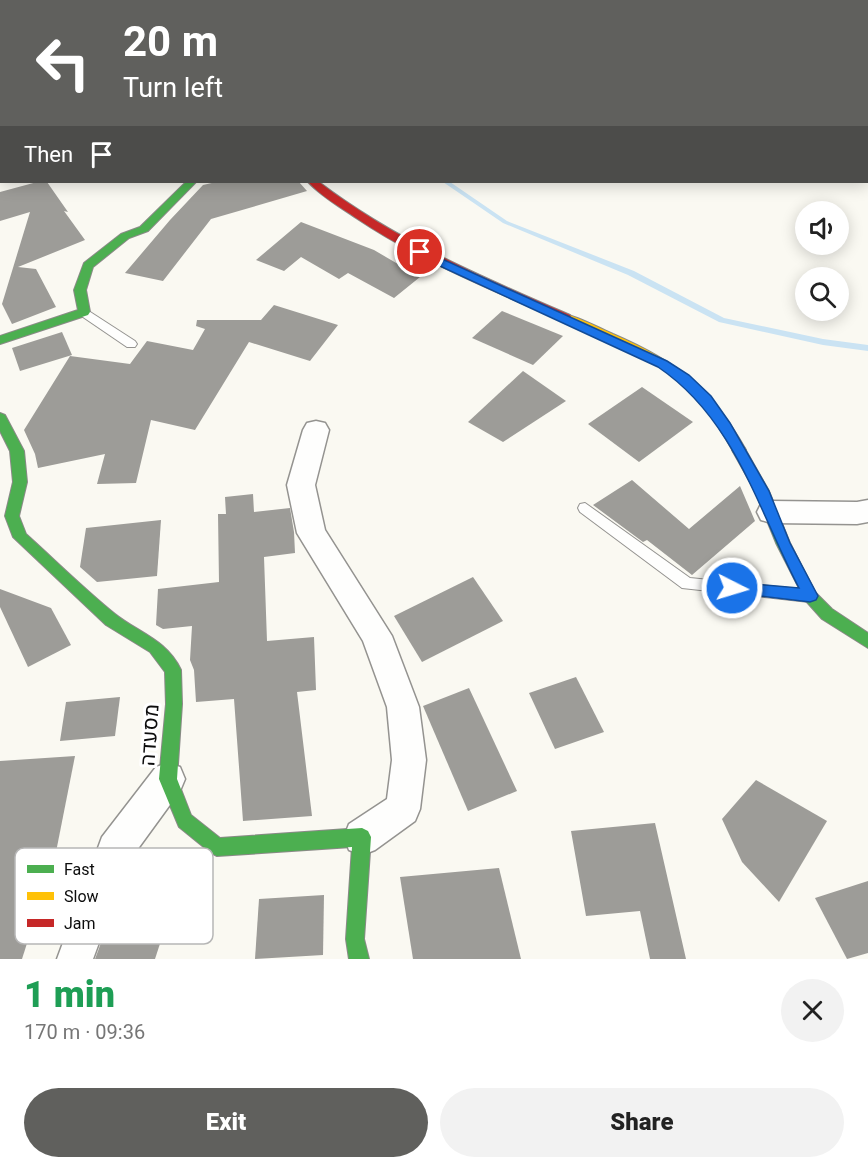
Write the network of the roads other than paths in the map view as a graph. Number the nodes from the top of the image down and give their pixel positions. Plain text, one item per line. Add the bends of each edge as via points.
1 (190, 183) edge
2 (314, 183) edge
3 (84, 312) junction
4 (0, 340) edge
5 (130, 344) dead end
6 (0, 418) edge
7 (316, 430) dead end
8 (585, 508) dead end
9 (868, 511) edge
10 (771, 512) junction
11 (810, 596) junction
12 (868, 641) edge
13 (168, 779) junction
14 (362, 837) junction
15 (116, 848) edge
16 (80, 944) edge
17 (75, 957) dead end
18 (359, 959) edge

1 - 3 street via 144,229 125,236 88,265 80,290
2 - 10 street via 336,201 420,252 602,334 684,378 726,427
3 - 4 street
3 - 5 lane
6 - 13 street, מסעדה via 17,451 20,482 12,516 20,537 111,620 155,647 173,670
7 - 14 street via 301,485 311,533 377,636 403,707 409,760 404,809
8 - 11 lane via 687,584
9 - 10 street
10 - 11 street
11 - 12 street via 827,614
13 - 14 street, מסעדה via 185,821 217,847
13 - 15 street
14 - 18 street via 355,939
16 - 17 street

